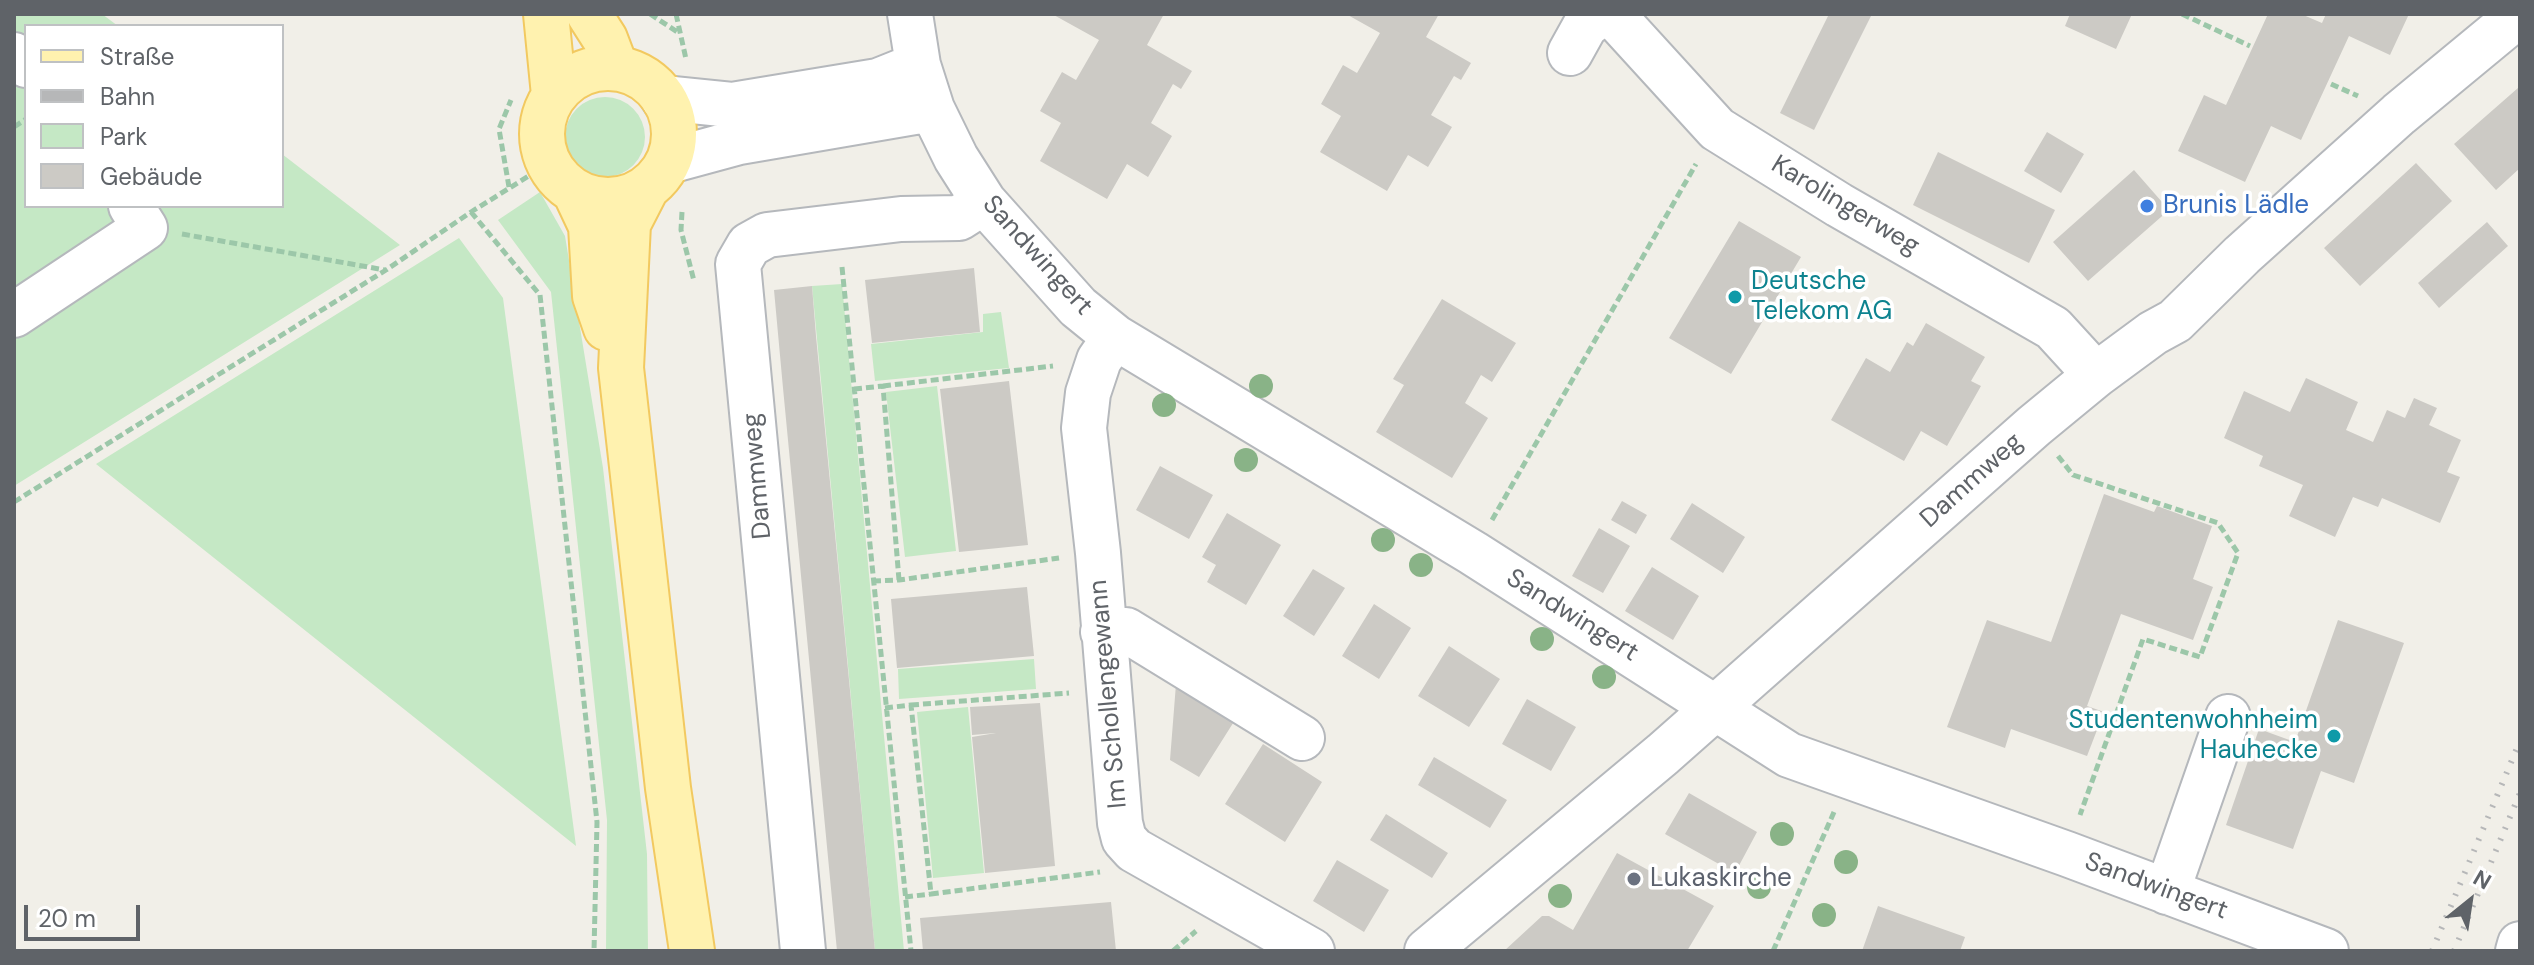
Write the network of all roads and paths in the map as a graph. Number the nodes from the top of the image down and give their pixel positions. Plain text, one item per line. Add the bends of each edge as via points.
1 (546, 14) edge
2 (589, 14) edge
3 (650, 14) edge
4 (910, 14) edge
5 (1600, 14) edge
6 (1612, 14) edge
7 (2182, 14) edge
8 (2520, 14) edge
9 (679, 33) dead end
10 (2250, 46) dead end
11 (1570, 53) dead end
12 (918, 65) junction
13 (616, 68) junction
14 (554, 95) junction
15 (663, 98) junction
16 (932, 109) junction
17 (1717, 129) junction
18 (658, 175) junction
19 (562, 178) junction
20 (984, 202) junction
21 (471, 212) junction
22 (138, 217) edge
23 (838, 226) junction
24 (386, 270) junction
25 (14, 315) edge
26 (1107, 349) junction
27 (621, 368) junction
28 (2096, 375) junction
29 (883, 386) junction
30 (854, 389) junction
31 (2034, 426) junction
32 (14, 502) edge
33 (1098, 553) junction
34 (1473, 553) junction
35 (899, 580) junction
36 (873, 581) junction
37 (1103, 632) junction
38 (1109, 690) junction
39 (911, 705) junction
40 (1715, 706) junction
41 (885, 708) junction
42 (2228, 717) dead end
43 (1302, 738) dead end
44 (1848, 778) junction
45 (668, 788) junction
46 (1134, 850) junction
47 (2067, 854) junction
48 (2167, 892) junction
49 (931, 894) junction
50 (905, 897) junction
51 (2520, 944) edge
52 (594, 951) edge
53 (676, 951) edge
54 (692, 951) edge
55 (803, 951) edge
56 (911, 951) edge
57 (1312, 951) edge
58 (1427, 951) edge
59 (1773, 951) edge
60 (2326, 951) edge
61 (2518, 951) edge

1 - 14 main road
2 - 13 main road
3 - 9 path
4 - 12 street, Sandwingert
5 - 11 street via 1585,26
6 - 17 street, Karolingerweg
7 - 10 path
8 - 28 street, Dammweg via 2399,114 2175,321
12 - 15 street via 878,81 732,105
12 - 16 street, Sandwingert
13 - 14 main road via 581,73
13 - 15 main road via 643,78
14 - 19 main road via 546,111 542,147
15 - 18 main road via 674,129
16 - 18 street via 739,142
16 - 20 street, Sandwingert
17 - 28 street, Karolingerweg via 2053,328
17 - 34 path
18 - 19 main road via 629,197 611,201 592,199
18 - 27 main road via 628,224
19 - 21 path
19 - 27 main road via 591,226 595,296
20 - 23 street, Dammweg via 959,218
20 - 26 street, Sandwingert via 1078,307
21 - 24 path
21 - 52 path via 540,295 597,822
22 - 24 path
22 - 25 street
23 - 30 path
23 - 55 street, Dammweg via 767,235 749,245 738,264
24 - 32 path
26 - 29 path
26 - 33 street, Im Schollengewann via 1088,393 1084,428
26 - 34 street, Sandwingert
27 - 45 main road
28 - 31 street, Dammweg
29 - 30 path
29 - 35 path
30 - 36 path
31 - 40 street, Dammweg
31 - 47 path via 2073,475 2218,523 2238,553 2200,657 2143,639
33 - 35 path
33 - 37 street, Im Schollengewann
34 - 40 street, Sandwingert
35 - 36 path
36 - 41 path
37 - 38 street, Im Schollengewann
37 - 43 street via 1126,630
38 - 39 path
38 - 46 street, Im Schollengewann via 1120,823
39 - 41 path
39 - 49 path
40 - 44 street, Sandwingert via 1789,755
40 - 58 street, Dammweg
41 - 50 path
42 - 48 street
44 - 47 street, Sandwingert
44 - 59 path
45 - 53 main road
45 - 54 main road
46 - 49 path via 1111,871
46 - 57 street
47 - 48 street, Sandwingert
48 - 60 street, Sandwingert
49 - 50 path
50 - 56 path
51 - 61 street

